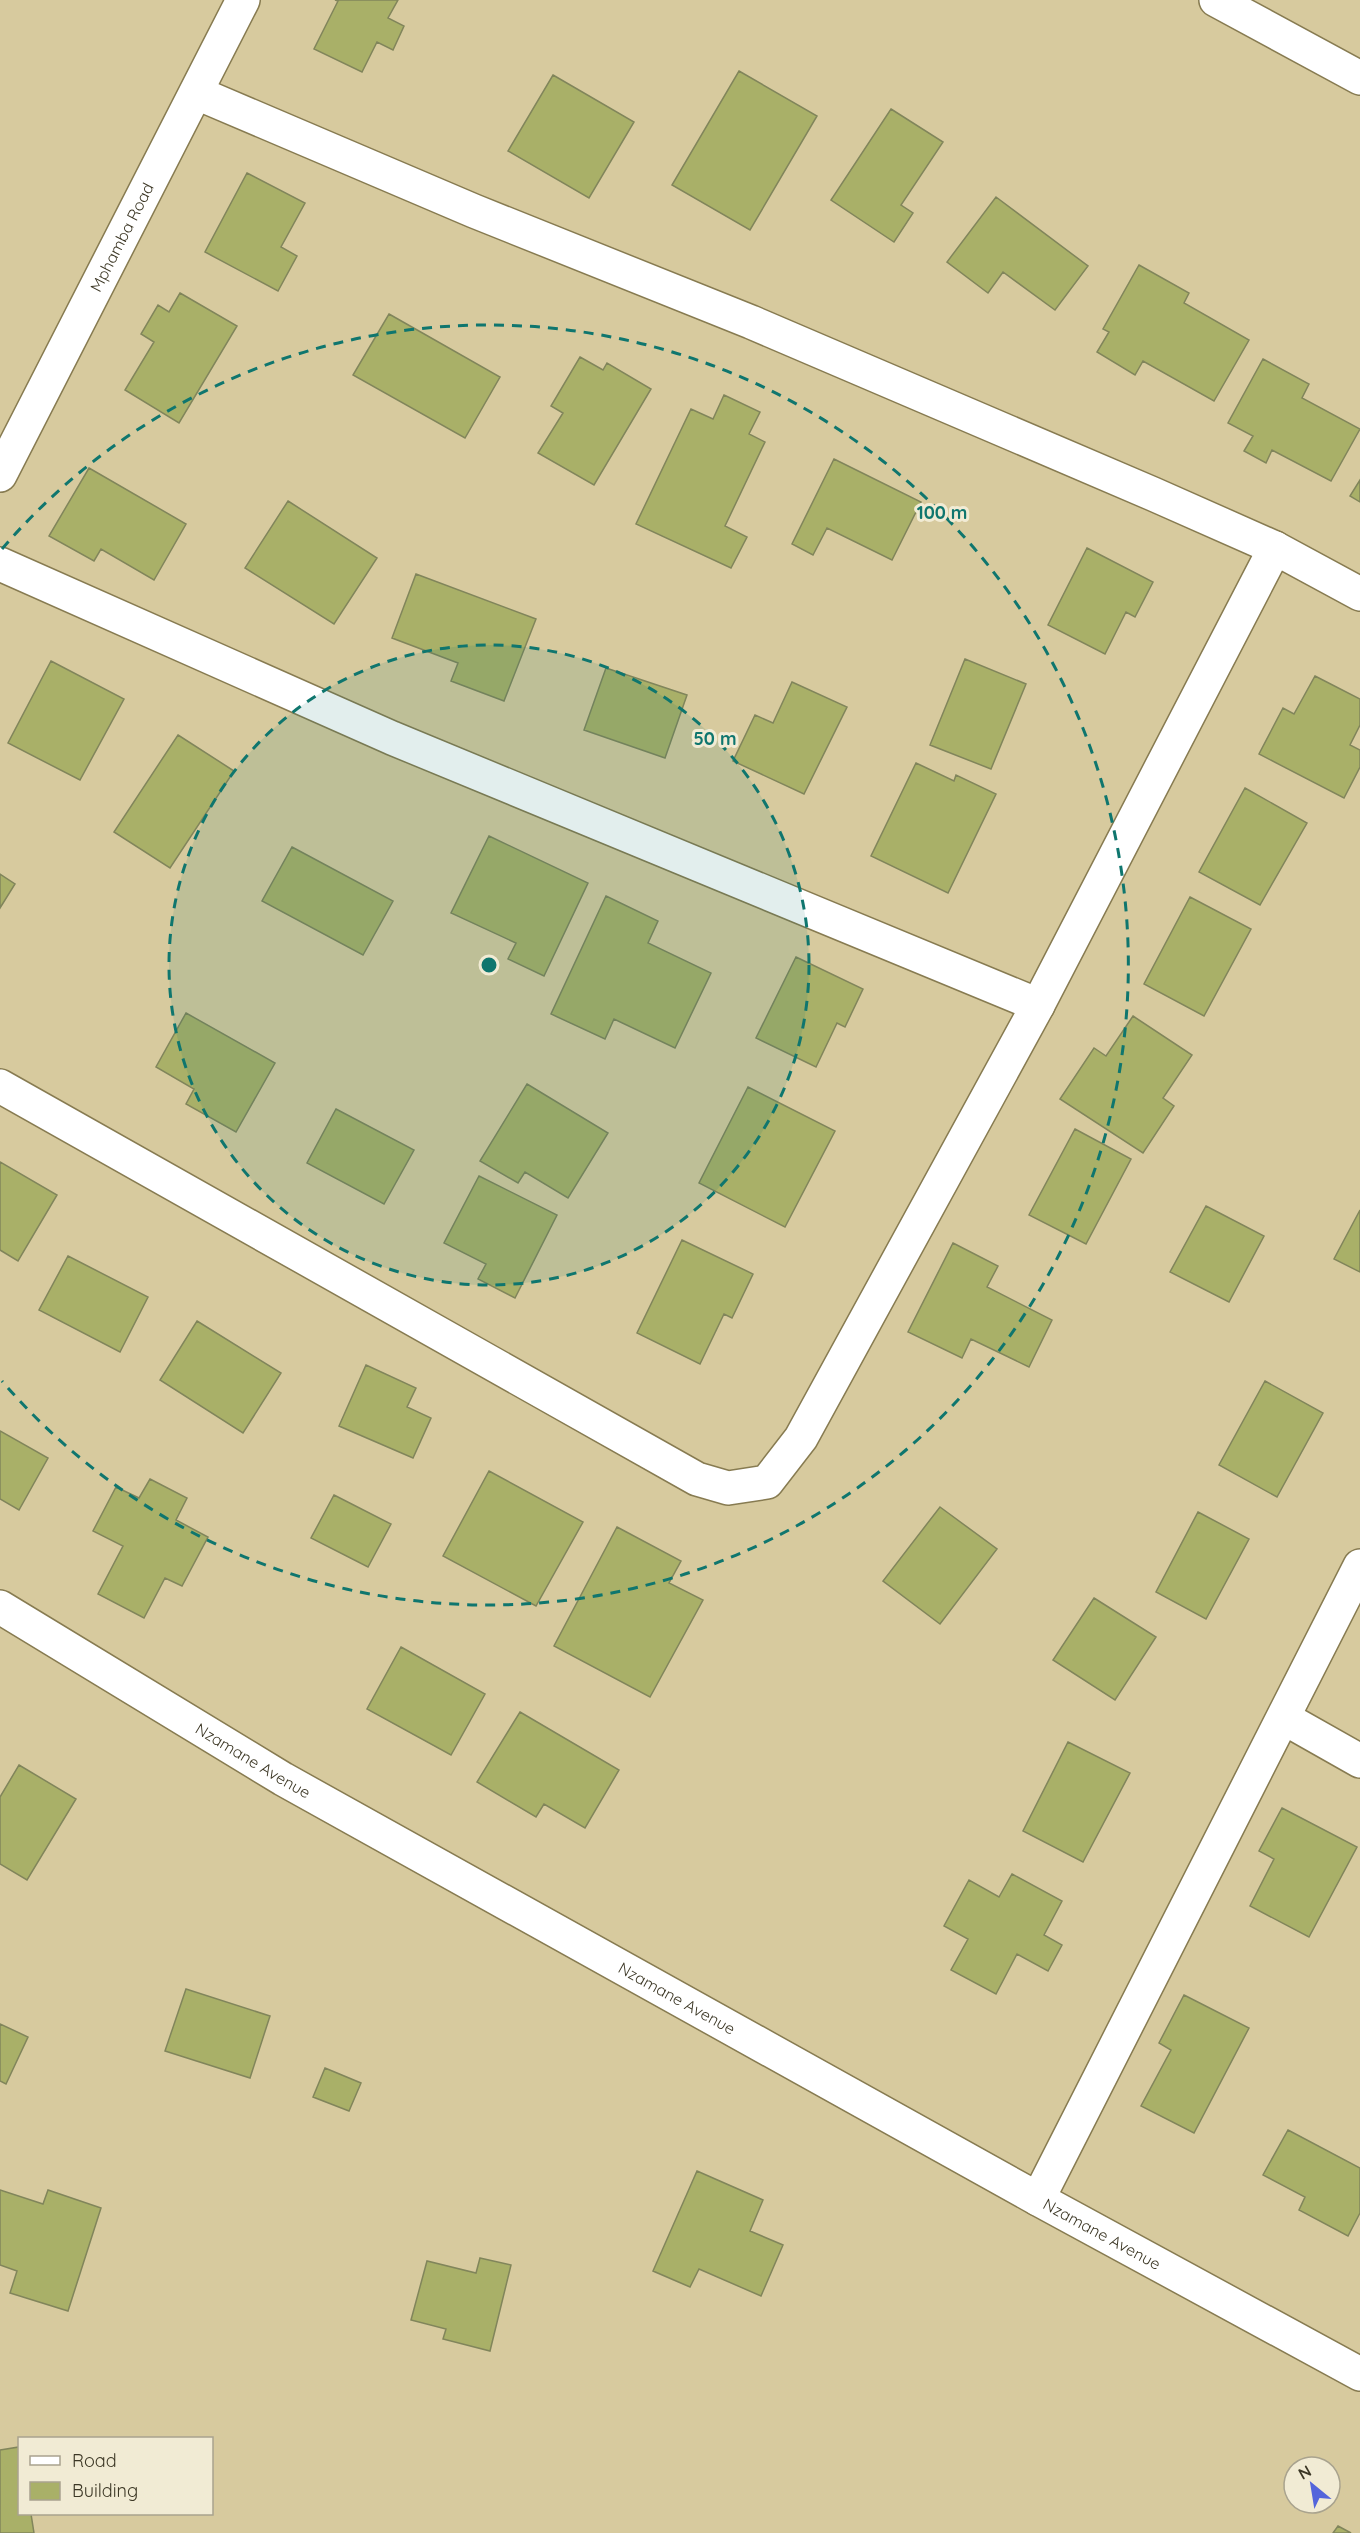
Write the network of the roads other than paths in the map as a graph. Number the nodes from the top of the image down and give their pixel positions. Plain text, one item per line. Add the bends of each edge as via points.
1 (243, 0) edge
2 (1216, 0) edge
3 (1360, 78) edge
4 (197, 93) junction
5 (0, 474) edge
6 (1275, 548) junction
7 (0, 564) edge
8 (1360, 594) edge
9 (1038, 1005) junction
10 (0, 1086) edge
11 (1360, 1566) edge
12 (0, 1607) edge
13 (1284, 1718) junction
14 (1360, 1761) edge
15 (1038, 2199) junction
16 (1360, 2374) edge

1 - 4 street, Mphamba Road
2 - 3 street
4 - 5 street, Mphamba Road
4 - 6 street via 474,211 751,322
6 - 8 street
6 - 9 street
7 - 9 street via 392,738
9 - 10 street via 801,1438 767,1482 728,1488 697,1479
11 - 13 street
12 - 15 street, Nzamane Avenue via 283,1779
13 - 14 street
13 - 15 street
15 - 16 street, Nzamane Avenue

